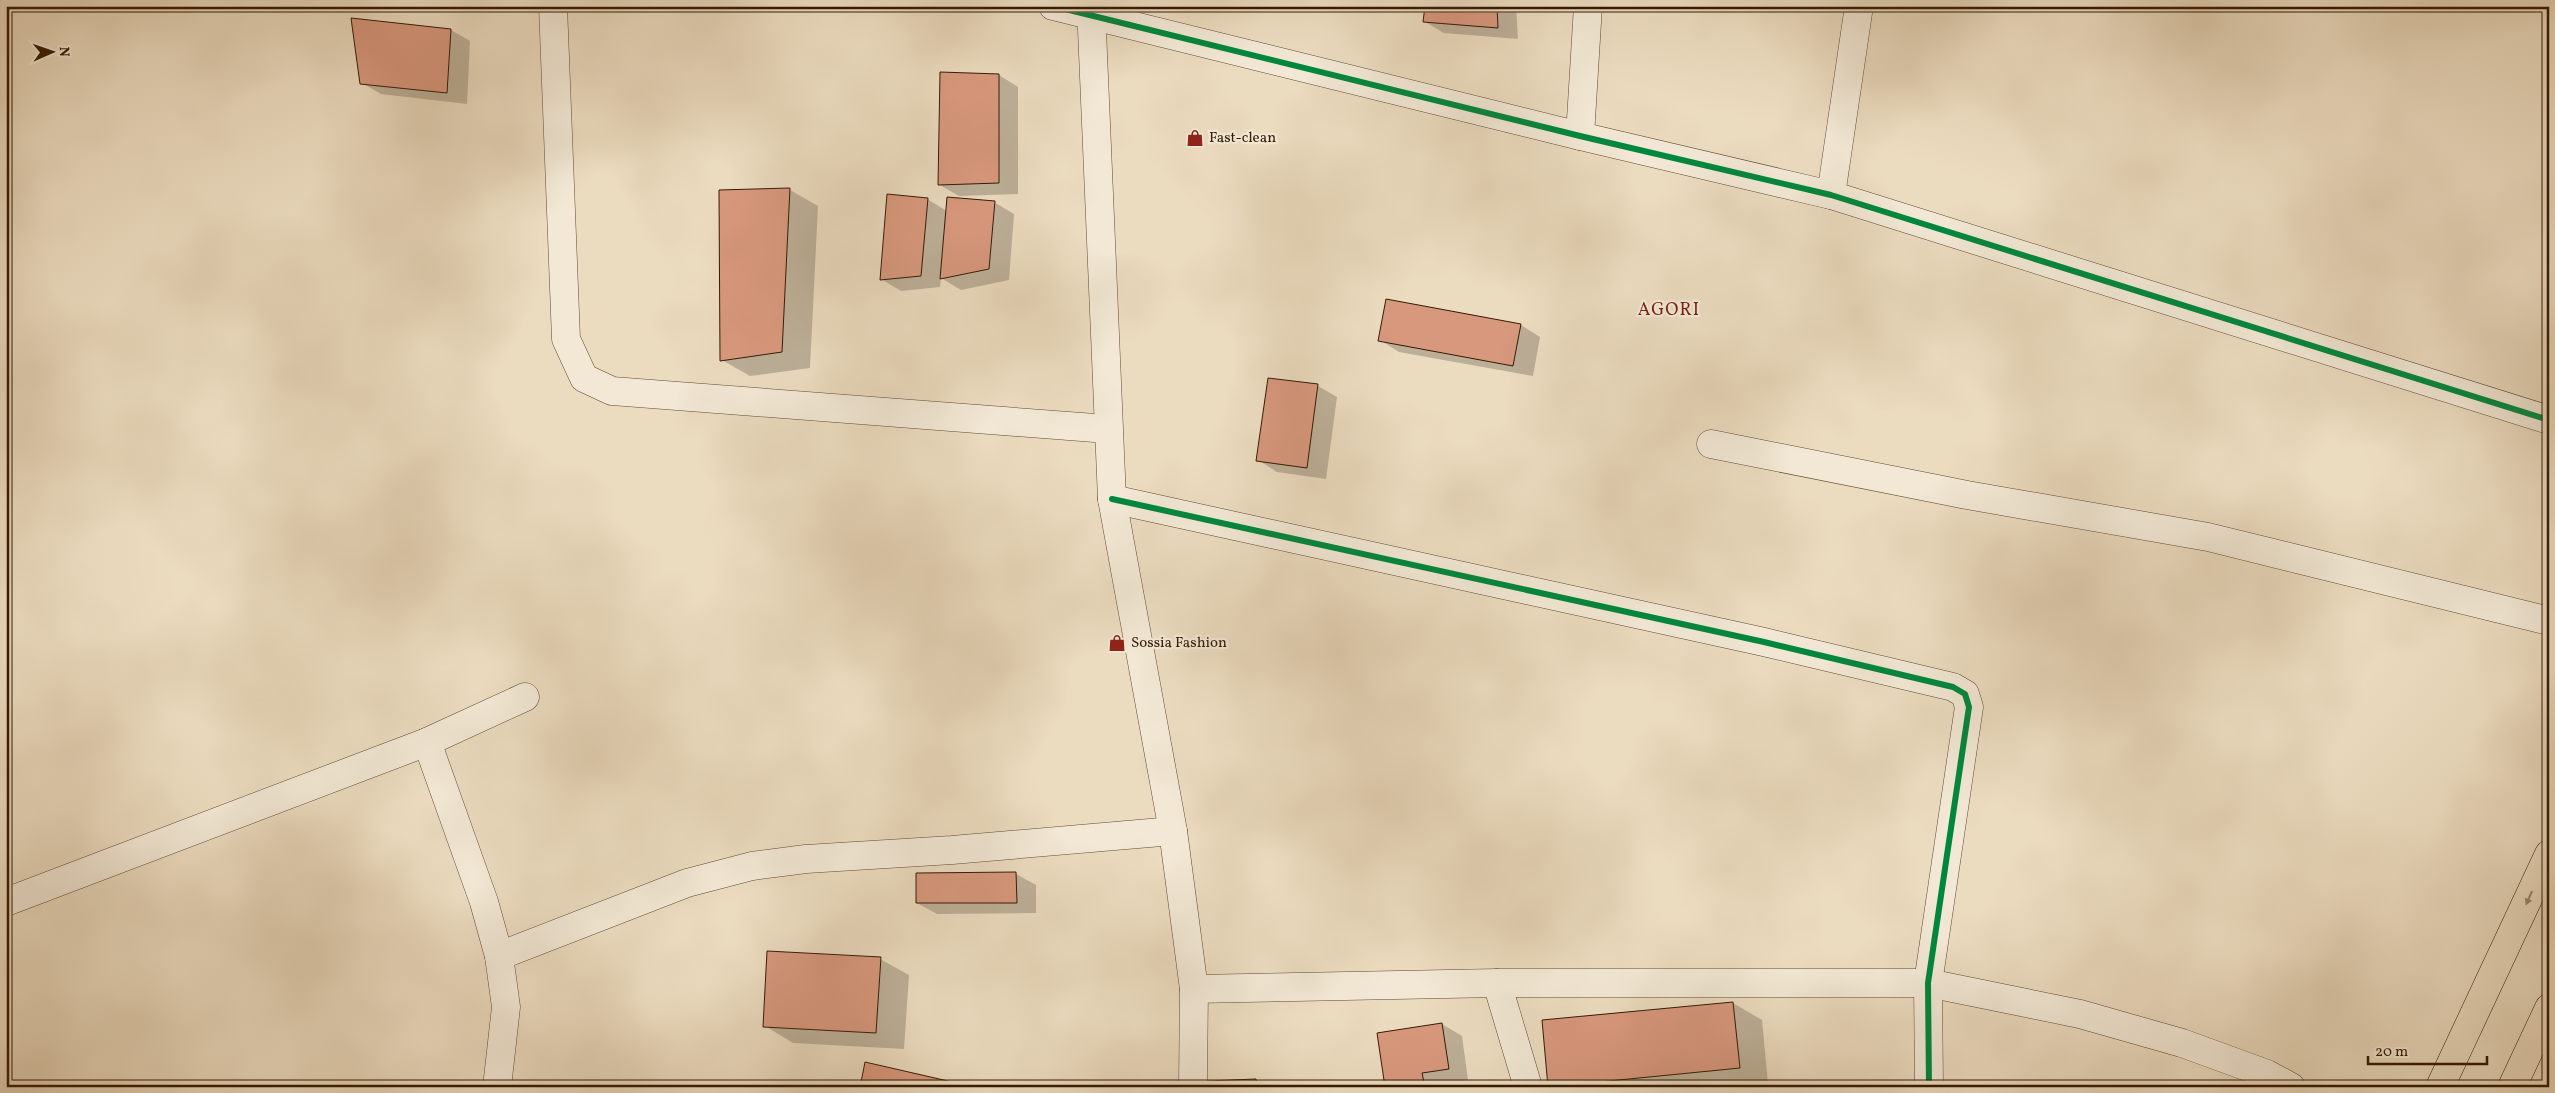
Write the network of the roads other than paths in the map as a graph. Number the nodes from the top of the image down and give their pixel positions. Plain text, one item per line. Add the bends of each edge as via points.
1 (553, 6) edge
2 (1053, 6) edge
3 (1588, 6) edge
4 (1859, 6) edge
5 (1090, 11) edge
6 (1580, 136) junction
7 (1831, 195) junction
8 (2549, 420) edge
9 (1108, 428) junction
10 (1711, 444) dead end
11 (1112, 499) junction
12 (2549, 621) edge
13 (525, 697) dead end
14 (427, 742) junction
15 (1173, 831) junction
16 (2549, 854) edge
17 (6, 902) edge
18 (499, 956) junction
19 (1928, 982) junction
20 (1498, 983) junction
21 (1194, 989) junction
22 (2549, 1008) edge
23 (497, 1087) edge
24 (1193, 1087) edge
25 (1528, 1087) edge
26 (1929, 1087) edge
27 (2291, 1087) edge
28 (2440, 1087) edge
29 (2512, 1087) edge

1 - 9 street via 566,339 584,378 612,391
2 - 5 street
3 - 6 street
4 - 7 street
5 - 6 street
5 - 9 street
6 - 7 street
7 - 8 street
9 - 11 street
10 - 12 street via 1967,495 2208,537
11 - 15 street
11 - 19 street via 1764,642 1952,687 1965,694 1969,707
13 - 14 street
14 - 17 street
14 - 18 street via 484,902
15 - 18 street via 806,859 752,866 687,882
15 - 21 street
16 -> 28 main road
18 - 23 street via 506,1007
19 - 20 street
19 - 26 street
19 - 27 street via 2080,1014 2182,1043 2267,1074
20 - 21 street
20 - 25 street
21 - 24 street
22 - 29 main road

